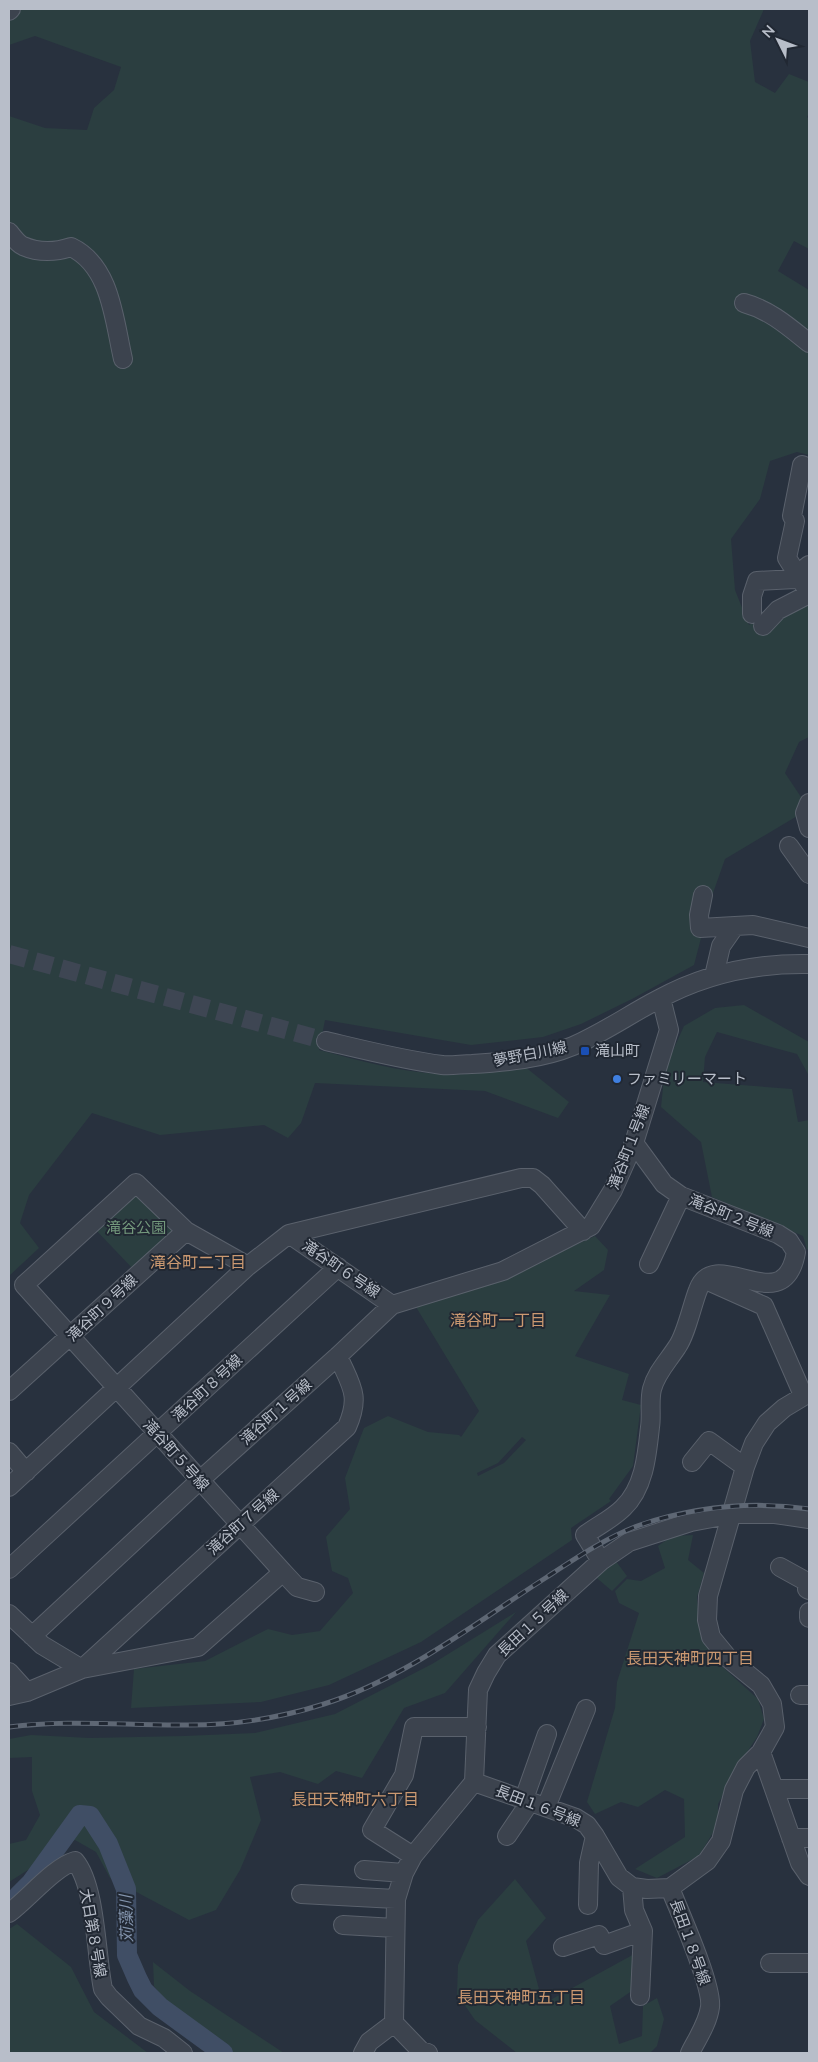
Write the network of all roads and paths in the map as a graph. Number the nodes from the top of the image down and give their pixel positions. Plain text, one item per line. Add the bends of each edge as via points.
1 (9, 232) edge
2 (744, 303) dead end
3 (809, 343) edge
4 (123, 358) dead end
5 (809, 468) edge
6 (803, 571) edge
7 (809, 593) edge
8 (809, 802) edge
9 (809, 828) edge
10 (789, 846) dead end
11 (809, 874) edge
12 (703, 895) dead end
13 (735, 926) junction
14 (809, 938) edge
15 (809, 964) edge
16 (714, 976) junction
17 (661, 998) junction
18 (326, 1041) tunnel mouth
19 (634, 1143) junction
20 (680, 1196) junction
21 (186, 1231) junction
22 (583, 1231) junction
23 (289, 1234) junction
24 (649, 1264) dead end
25 (248, 1266) junction
26 (338, 1268) junction
27 (706, 1280) junction
28 (392, 1304) junction
29 (70, 1337) junction
30 (338, 1356) junction
31 (116, 1388) junction
32 (9, 1391) edge
33 (806, 1394) edge
34 (157, 1434) junction
35 (9, 1452) edge
36 (692, 1462) dead end
37 (745, 1467) junction
38 (26, 1472) junction
39 (199, 1481) junction
40 (9, 1488) edge
41 (733, 1514) junction
42 (809, 1519) edge
43 (240, 1525) junction
44 (601, 1561) junction
45 (780, 1567) dead end
46 (9, 1569) edge
47 (283, 1572) junction
48 (809, 1590) edge
49 (315, 1592) dead end
50 (809, 1612) edge
51 (9, 1614) edge
52 (809, 1618) edge
53 (32, 1636) junction
54 (82, 1669) junction
55 (9, 1672) edge
56 (27, 1692) junction
57 (9, 1696) edge
58 (586, 1709) dead end
59 (476, 1727) junction
60 (547, 1734) dead end
61 (761, 1752) junction
62 (474, 1782) junction
63 (774, 1789) junction
64 (809, 1789) edge
65 (533, 1803) junction
66 (507, 1836) dead end
67 (595, 1836) junction
68 (792, 1838) junction
69 (809, 1838) edge
70 (413, 1856) junction
71 (364, 1870) dead end
72 (404, 1874) junction
73 (809, 1876) edge
74 (632, 1887) junction
75 (670, 1888) junction
76 (301, 1894) dead end
77 (396, 1899) junction
78 (588, 1905) dead end
79 (9, 1914) edge
80 (343, 1925) dead end
81 (395, 1928) junction
82 (643, 1931) junction
83 (563, 1947) dead end
84 (770, 1963) dead end
85 (809, 1963) edge
86 (640, 1996) dead end
87 (394, 2023) junction
88 (182, 2053) edge
89 (363, 2053) edge
90 (428, 2053) edge
91 (690, 2053) edge

1 - 4 street via 22,246 36,250 56,252 71,247 83,253 104,282
2 - 3 street via 757,306 783,322
5 - 6 street via 802,465 787,558
6 - 7 street
6 - 7 street via 795,579 757,581 752,596 758,620
8 - 9 street via 805,813
10 - 11 street
12 - 13 street via 700,928
13 - 14 street via 753,925
13 - 16 street via 722,946
15 - 16 street, 夢野白川線 via 751,968
16 - 17 street, 夢野白川線
17 - 18 street, 夢野白川線 via 571,1047 506,1062 444,1065
17 - 19 street, 滝谷町１号線 via 669,1030
19 - 20 street, 滝谷町２号線 via 664,1184
19 - 22 street, 滝谷町１号線 via 614,1190 591,1226
20 - 24 street
20 - 27 street, 滝谷町２号線 via 778,1234 789,1241 796,1252 793,1266 782,1280 764,1284 726,1274 713,1274
21 - 25 street
21 - 29 street, 滝谷町９号線
21 - 29 street, 滝谷町５号線 via 136,1182 24,1285
22 - 23 street via 542,1185 533,1178 521,1178
22 - 28 street, 滝谷町１号線 via 503,1271
23 - 25 street
23 - 26 street, 滝谷町６号線
25 - 31 street
26 - 28 street, 滝谷町６号線
26 - 34 street, 滝谷町８号線
27 - 33 street via 764,1306
27 - 44 street via 700,1285 678,1346 665,1361 651,1390 651,1426 646,1460 636,1492 622,1509 585,1535
28 - 30 street, 滝谷町１号線
29 - 31 street, 滝谷町５号線
29 - 32 street, 滝谷町９号線
30 - 39 street, 滝谷町１号線
30 - 43 street, 滝谷町７号線 via 354,1393 355,1410 348,1427
31 - 34 street, 滝谷町５号線
31 - 38 street
33 - 37 street via 767,1423 754,1443
34 - 39 street, 滝谷町５号線
34 - 46 street, 滝谷町８号線
35 - 38 street
36 - 37 street via 709,1441
37 - 41 street
38 - 40 street
39 - 43 street, 滝谷町５号線
39 - 53 street, 滝谷町１号線
41 - 42 street, 長田１５号線 via 775,1514
41 - 44 street, 長田１５号線 via 691,1522 629,1542
41 - 61 street via 708,1596 707,1620 711,1637 729,1659 761,1685 772,1704 775,1727
43 - 47 street, 滝谷町５号線
43 - 54 street, 滝谷町７号線
44 - 59 street, 長田１５号線 via 497,1655 478,1690
45 - 48 street via 809,1583
47 - 49 street, 滝谷町５号線 via 297,1587
47 - 54 street via 198,1647
50 - 52 street
51 - 53 street
53 - 54 street
54 - 56 street
55 - 56 street
56 - 57 street
58 - 65 street
59 - 62 street, 長田１５号線
59 - 70 street via 414,1727 404,1775 372,1830
60 - 65 street
61 - 63 street
61 - 75 street via 746,1767 734,1790 721,1841 707,1861
62 - 65 street, 長田１６号線
62 - 70 street
63 - 64 street
63 - 68 street
65 - 66 street
65 - 67 street, 長田１６号線 via 576,1818
67 - 74 street, 長田１６号線 via 619,1877
67 - 78 street via 589,1863
68 - 69 street
68 - 73 street via 800,1864
70 - 72 street
71 - 72 street
72 - 77 street
74 - 75 street
74 - 82 street via 634,1910
75 - 91 street, 長田１８号線 via 708,1989 710,2006 706,2022
76 - 77 street
77 - 81 street
79 - 88 street, 大日第８号線 via 65,1864 75,1861 81,1868 93,1911 103,1989 139,2026 164,2038
80 - 81 street
81 - 87 street
82 - 83 street via 604,1945 599,1935
82 - 86 street
84 - 85 street
87 - 89 street via 369,2042
87 - 90 street via 421,2051

